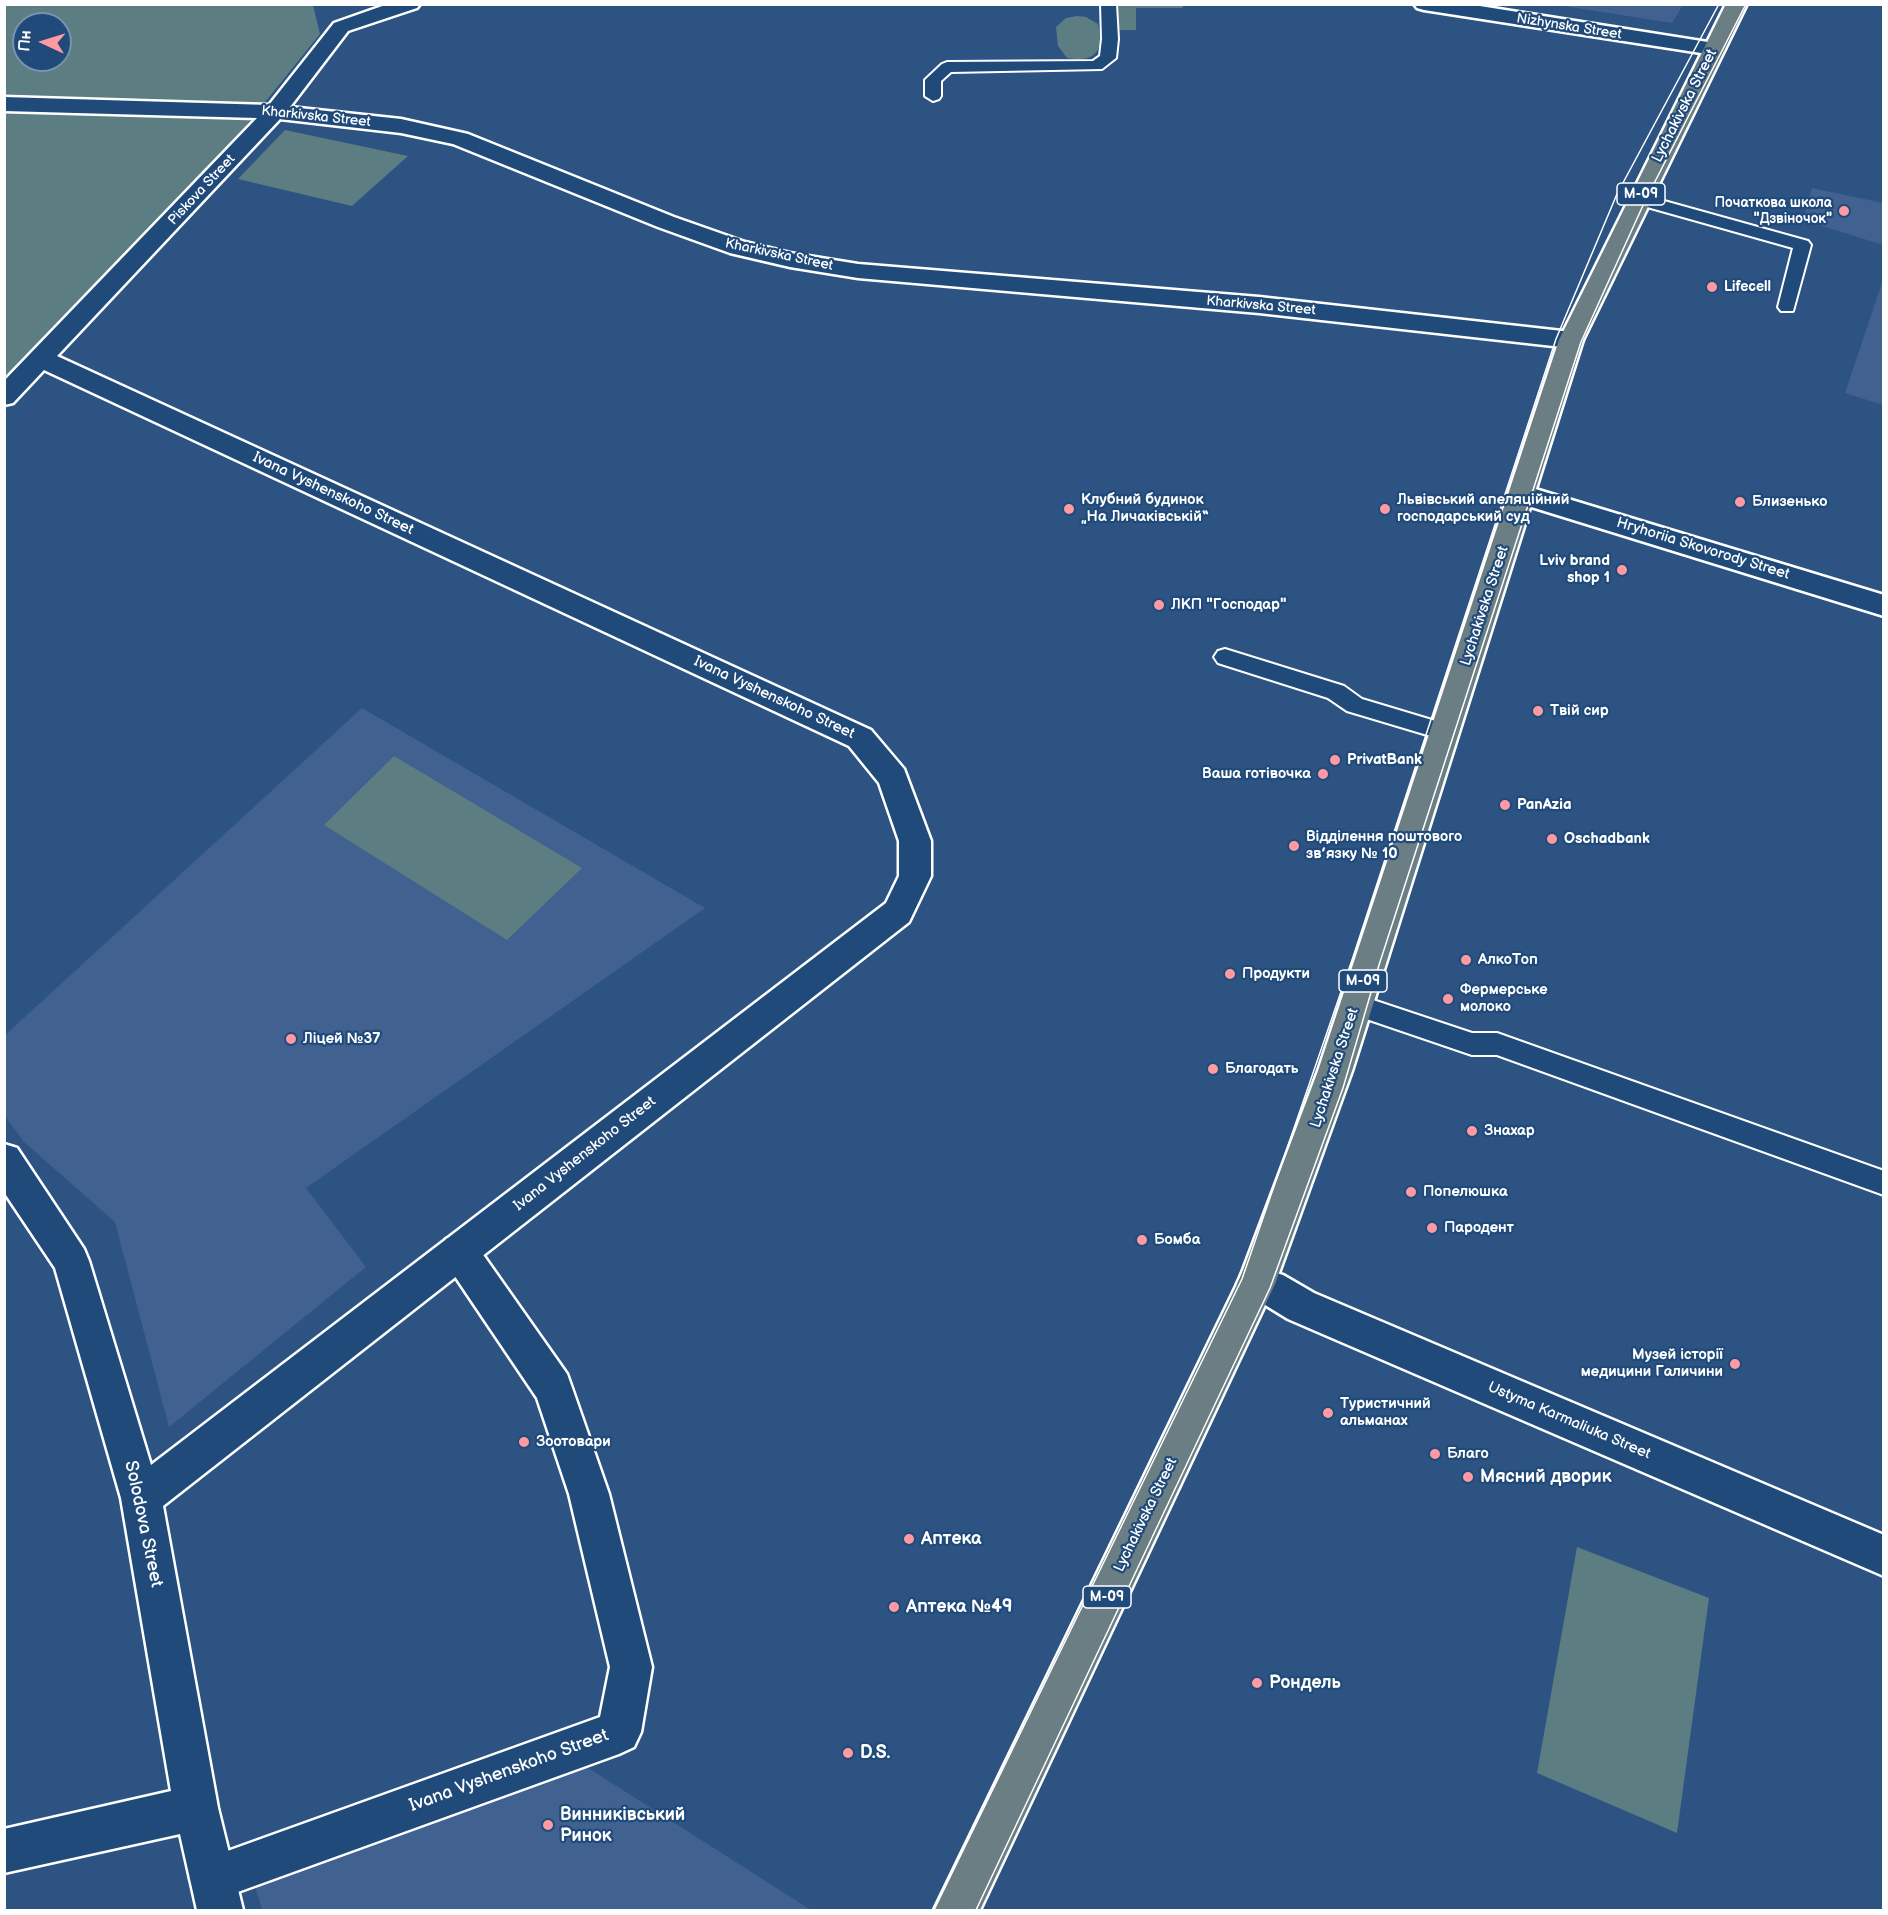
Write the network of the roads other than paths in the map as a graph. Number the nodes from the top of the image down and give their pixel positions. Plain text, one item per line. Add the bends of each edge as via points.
1 (410, 4) edge
2 (1108, 4) edge
3 (1424, 4) edge
4 (1737, 4) edge
5 (1714, 49) junction
6 (933, 96) dead end
7 (4, 104) edge
8 (276, 112) junction
9 (1638, 199) junction
10 (1787, 307) dead end
11 (1571, 340) junction
12 (42, 359) junction
13 (4, 398) edge
14 (1522, 494) junction
15 (1884, 606) edge
16 (1225, 657) dead end
17 (1444, 732) junction
18 (1355, 1005) junction
19 (4, 1160) edge
20 (1884, 1183) edge
21 (459, 1251) junction
22 (1256, 1284) junction
23 (141, 1498) junction
24 (1884, 1556) edge
25 (196, 1808) junction
26 (4, 1851) edge
27 (217, 1894) edge
28 (957, 1911) edge

1 - 8 street, Piskova Street via 338,20
2 - 6 lane via 1108,58 1097,66 947,67 933,80
3 - 5 street, Nizhynska Street
4 - 5 main road, Lychakivska Street / М-09
5 - 9 main road, Lychakivska Street / М-09
7 - 8 street, Kharkivska Street
8 - 11 street, Kharkivska Street via 401,126 460,139 698,234 790,260 879,273 1259,305
8 - 12 street, Piskova Street
9 - 10 lane via 1802,245
9 - 11 main road, Lychakivska Street / М-09
11 - 14 main road, Lychakivska Street / М-09
12 - 13 street, Piskova Street
12 - 21 street, Ivana Vyshenskoho Street via 860,738 893,778 915,841 915,876 898,912
14 - 15 street, Hryhoriia Skovorody Street
14 - 17 main road, Lychakivska Street / М-09
16 - 17 lane via 1336,692 1355,705
17 - 18 main road, Lychakivska Street / М-09
18 - 20 lane via 1472,1044 1497,1044
18 - 22 main road, Lychakivska Street / М-09 via 1335,1071
19 - 23 street, Solodova Street via 71,1261
21 - 23 street, Ivana Vyshenskoho Street
21 - 27 street, Ivana Vyshenskoho Street via 553,1388 589,1494 631,1667 619,1732
22 - 24 street, Ustyma Karmaliuka Street
22 - 28 main road, Lychakivska Street / М-09
23 - 25 street, Solodova Street
25 - 26 street
25 - 27 street, Solodova Street

